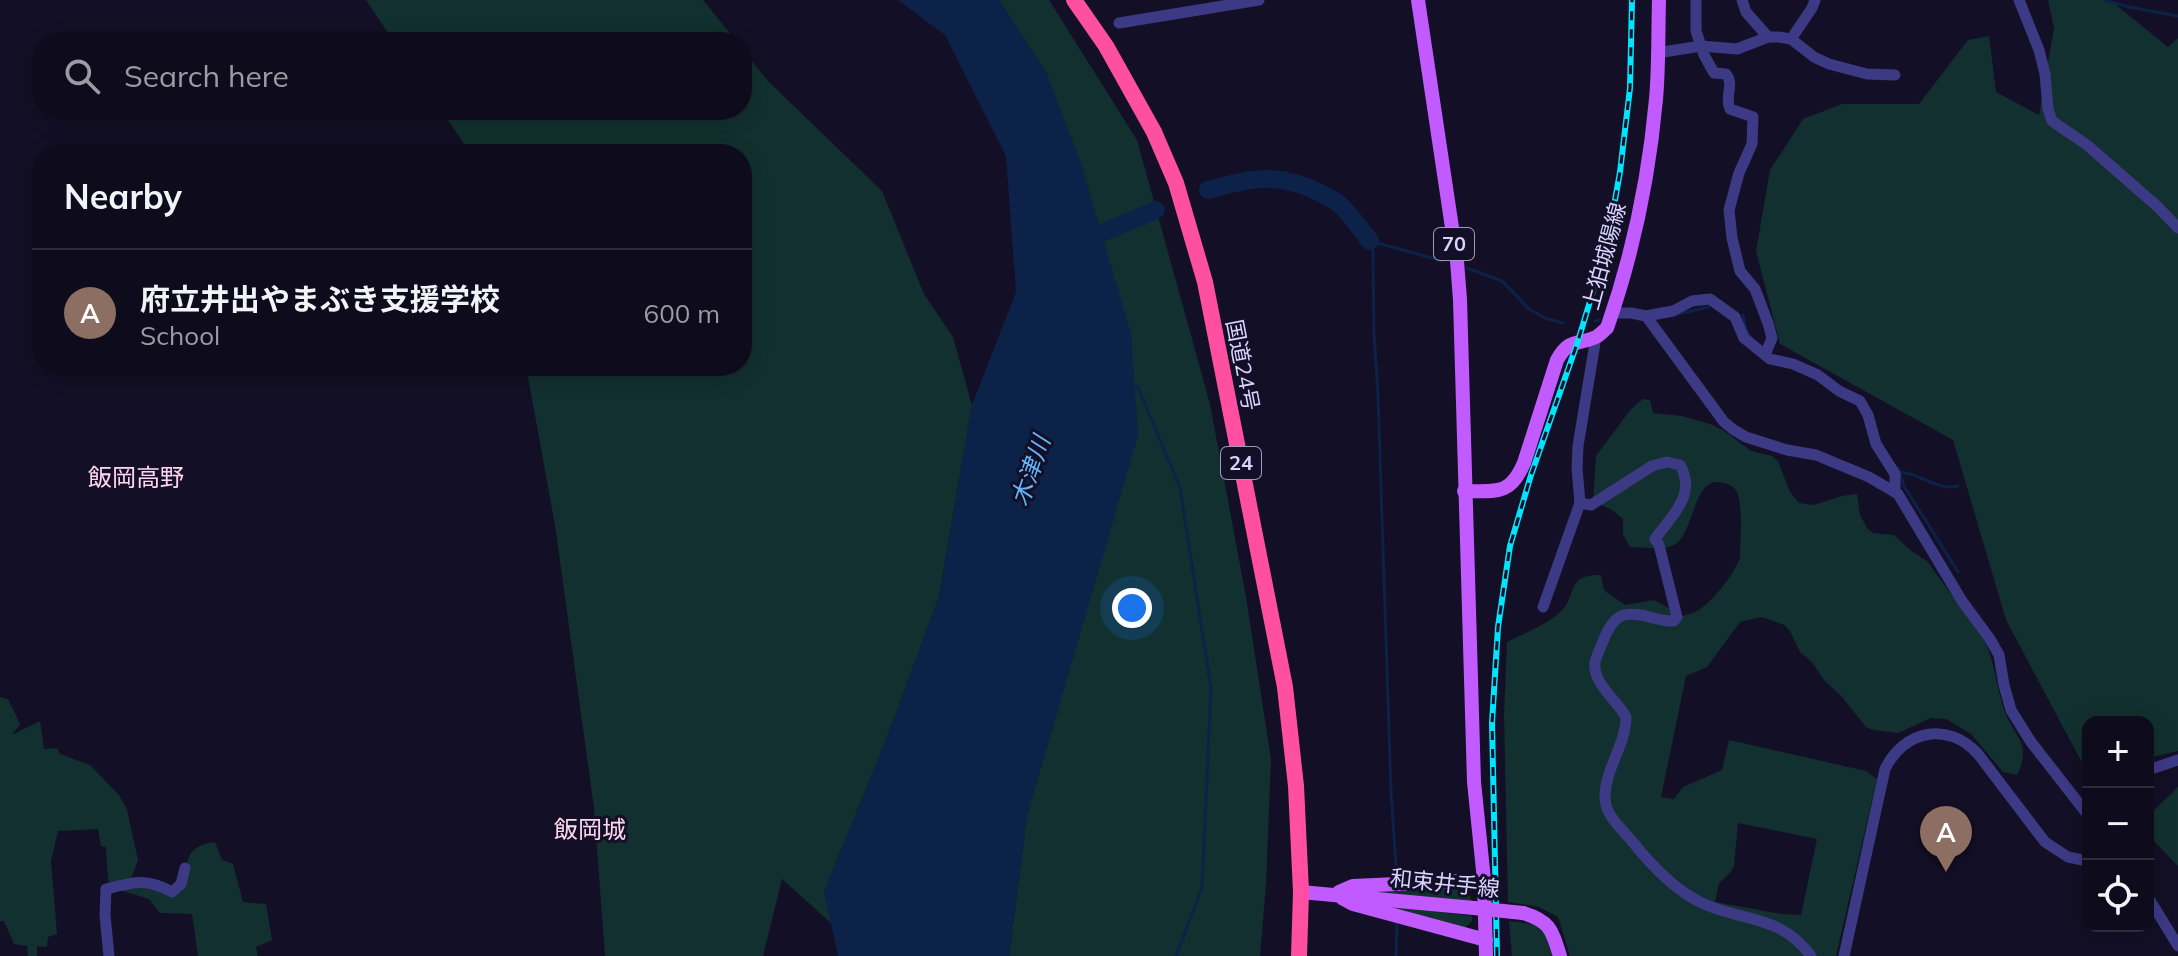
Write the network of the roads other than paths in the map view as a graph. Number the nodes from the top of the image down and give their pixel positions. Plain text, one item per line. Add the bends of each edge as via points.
1 (1074, 0) edge
2 (1259, 0) edge
3 (1418, 0) edge
4 (1659, 0) edge
5 (1696, 0) edge
6 (1742, 0) edge
7 (1815, 0) edge
8 (2019, 0) edge
9 (1119, 23) dead end
10 (1768, 37) junction
11 (1791, 39) junction
12 (1701, 46) junction
13 (1657, 53) junction
14 (1895, 75) dead end
15 (2178, 228) edge
16 (1612, 313) junction
17 (1646, 316) junction
18 (1596, 337) junction
19 (1765, 355) junction
20 (1464, 491) junction
21 (1895, 491) junction
22 (1580, 503) junction
23 (1543, 607) dead end
24 (2178, 760) edge
25 (2154, 768) edge
26 (2082, 807) edge
27 (2083, 860) edge
28 (185, 868) dead end
29 (1484, 880) junction
30 (1301, 892) junction
31 (1334, 894) junction
32 (2154, 907) edge
33 (1486, 940) junction
34 (2178, 946) edge
35 (109, 956) edge
36 (1299, 956) edge
37 (1486, 956) edge
38 (1560, 956) edge
39 (1811, 956) edge
40 (1844, 956) edge

1 - 30 highway, 国道24号 / 24 via 1154,132 1176,183 1205,282 1285,687
2 - 9 street
3 - 20 main road, 70 via 1457,261
4 - 13 main road, 上狛城陽線
5 - 12 street
6 - 10 street
7 - 11 street
8 - 15 street via 2039,50 2052,121 2087,145
10 - 11 street
10 - 12 street via 1737,49
11 - 14 street via 1829,64
12 - 13 street
12 - 19 street via 1714,73 1730,79 1730,109 1753,117 1752,144 1729,210 1740,271 1755,289 1772,338
13 - 16 main road, 上狛城陽線 via 1642,203
16 - 17 street
16 - 18 main road, 上狛城陽線 via 1607,328
17 - 19 street via 1710,299 1735,317 1744,338
17 - 21 street via 1734,430 1816,455
18 - 20 main road, 上狛城陽線 via 1568,345 1557,360 1517,479 1496,491
18 - 22 street via 1578,446
19 - 21 street via 1818,375 1860,401 1876,444 1895,474
20 - 29 main road, 70 via 1474,782
21 - 26 street via 1999,655 2011,710
22 - 23 street
22 - 39 street via 1591,505 1652,466 1680,465 1685,475 1684,499 1655,539 1677,617 1666,621 1620,616 1595,662 1599,681 1626,717 1607,782 1609,814 1687,895 1776,925
24 - 25 street
27 - 40 street via 2045,842 1967,744 1938,734 1914,738 1885,769
28 - 35 street via 175,892 143,881 106,889
29 - 31 main road via 1353,886
29 - 33 main road, 70
30 - 31 main road, 和束井手線
30 - 36 highway, 国道24号 / 24
31 - 33 main road via 1353,904
31 - 38 main road, 和束井手線, bridge via 1538,917 1553,933
32 - 34 street
33 - 37 main road, 70

